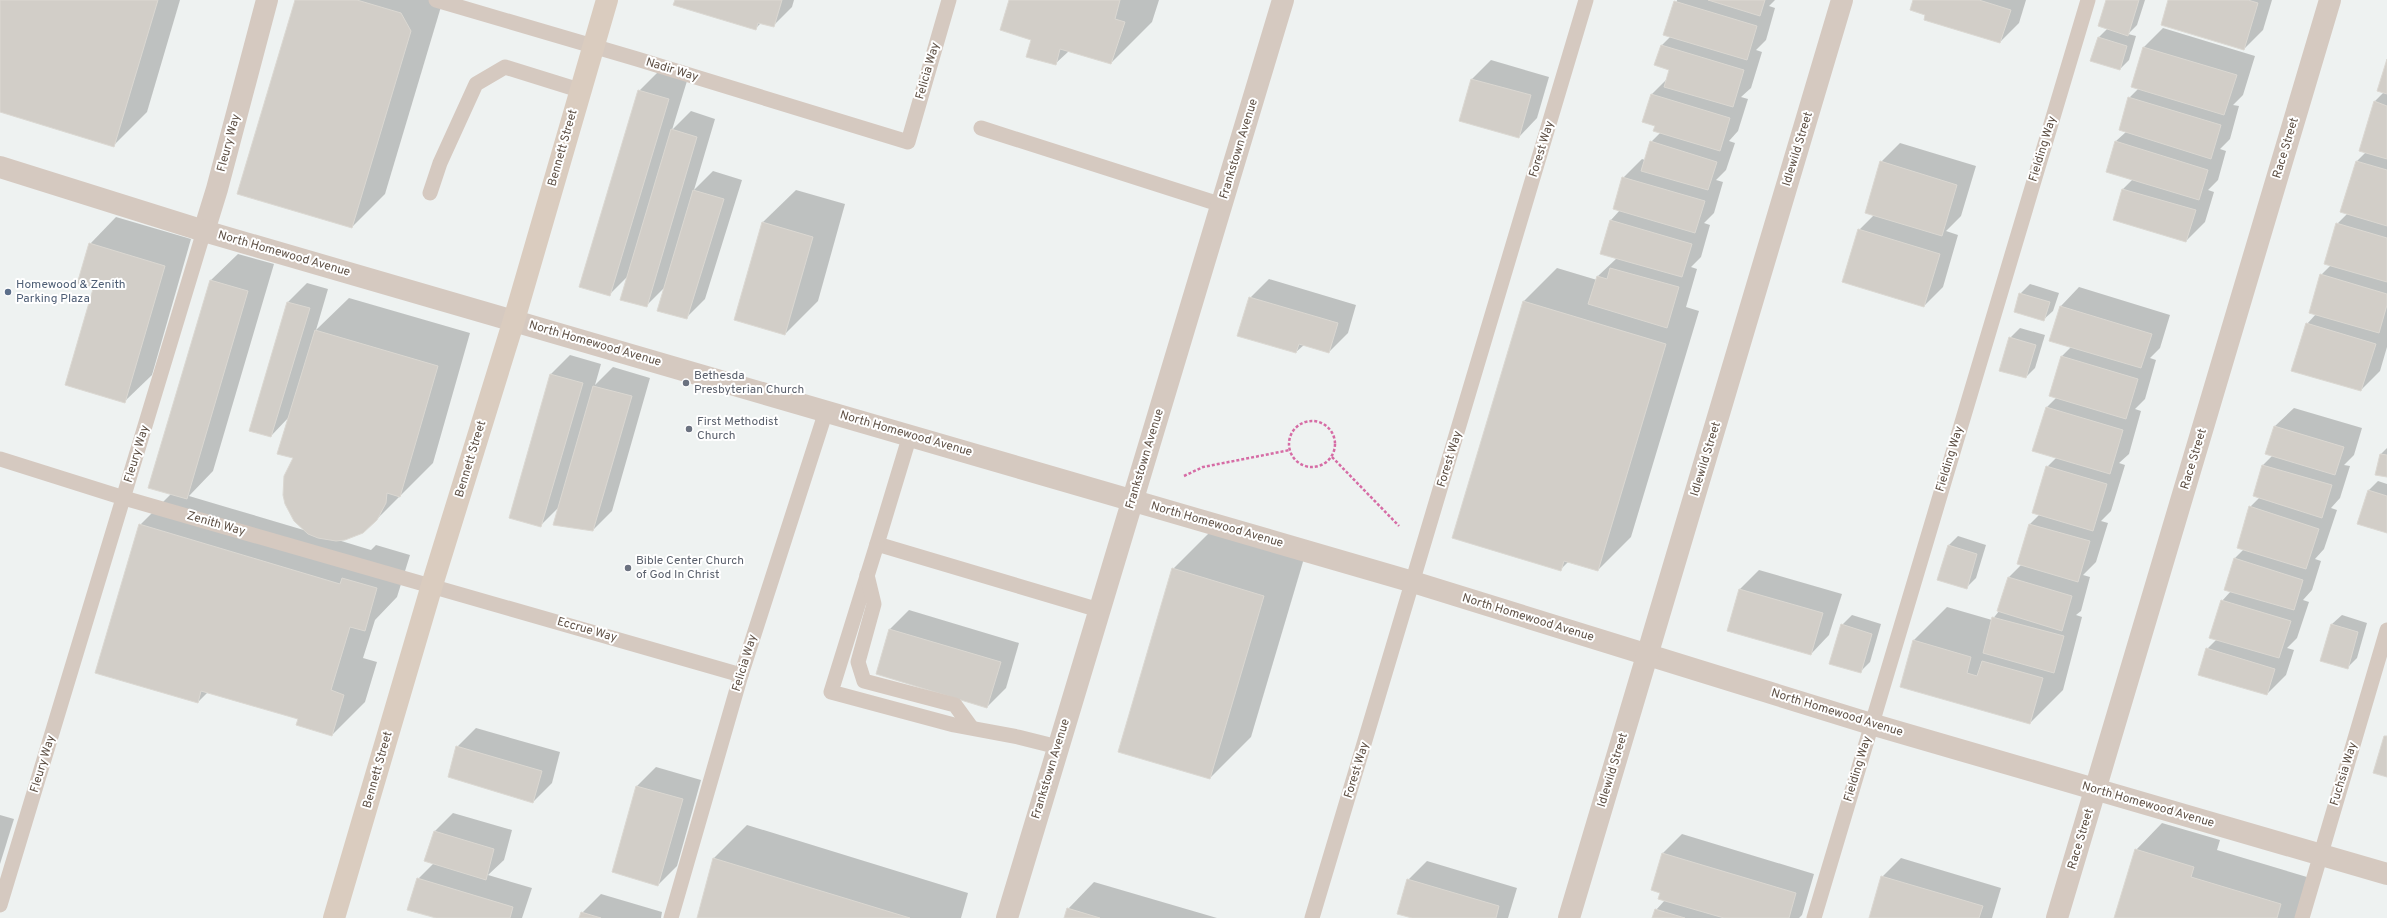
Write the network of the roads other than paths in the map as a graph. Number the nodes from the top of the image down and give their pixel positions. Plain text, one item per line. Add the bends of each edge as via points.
1 (267, 0) edge
2 (436, 0) edge
3 (607, 0) edge
4 (949, 0) edge
5 (1284, 0) edge
6 (1586, 0) edge
7 (1842, 0) edge
8 (2088, 0) edge
9 (2330, 0) edge
10 (593, 46) junction
11 (579, 90) junction
12 (981, 128) dead end
13 (908, 142) joint
14 (0, 167) edge
15 (430, 193) dead end
16 (1222, 205) junction
17 (204, 231) junction
18 (514, 320) junction
19 (826, 411) junction
20 (910, 435) junction
21 (0, 459) edge
22 (124, 498) junction
23 (1132, 500) junction
24 (877, 544) junction
25 (867, 575) junction
26 (1413, 582) junction
27 (432, 585) junction
28 (1099, 610) junction
29 (2387, 630) edge
30 (1648, 654) junction
31 (741, 675) junction
32 (1871, 724) junction
33 (971, 728) junction
34 (1058, 747) junction
35 (2096, 790) junction
36 (2320, 854) junction
37 (2387, 874) edge
38 (0, 905) edge
39 (334, 918) edge
40 (671, 918) edge
41 (1007, 918) edge
42 (1312, 918) edge
43 (1569, 918) edge
44 (1814, 918) edge
45 (2057, 918) edge
46 (2302, 918) edge

1 - 17 street, Fleury Way
2 - 10 lane, Nadir Way
3 - 10 main road, Bennett Street
4 - 13 lane, Felicia Way
5 - 16 street, Frankstown Avenue
6 - 26 lane, Forest Way
7 - 30 street, Idlewild Street
8 - 32 lane, Fielding Way
9 - 35 street, Race Street
10 - 11 main road, Bennett Street
10 - 13 lane, Nadir Way
11 - 15 lane via 505,67 476,84 440,163
11 - 18 main road, Bennett Street
12 - 16 lane
14 - 17 street, North Homewood Avenue
16 - 23 street, Frankstown Avenue
17 - 18 street, North Homewood Avenue
17 - 22 lane, Fleury Way
18 - 19 street, North Homewood Avenue
18 - 27 main road, Bennett Street
19 - 20 street, North Homewood Avenue
19 - 31 lane, Felicia Way
20 - 23 street, North Homewood Avenue
20 - 24 lane
21 - 22 lane, Zenith Way
22 - 27 lane, Zenith Way
22 - 38 lane, Fleury Way
23 - 26 street, North Homewood Avenue
23 - 28 street, Frankstown Avenue
24 - 25 lane
24 - 28 lane
25 - 33 lane via 874,604 858,662 864,681 955,705
25 - 33 lane via 831,692
26 - 30 street, North Homewood Avenue
26 - 42 lane, Forest Way
27 - 31 lane, Eccrue Way
27 - 39 main road, Bennett Street
28 - 34 street, Frankstown Avenue
29 - 36 lane, Fuchsia Way
30 - 32 street, North Homewood Avenue
30 - 43 street, Idlewild Street
31 - 40 lane, Felicia Way
32 - 35 street, North Homewood Avenue
32 - 44 lane, Fielding Way
33 - 34 lane
34 - 41 street, Frankstown Avenue
35 - 36 street, North Homewood Avenue
35 - 45 street, Race Street
36 - 37 street, North Homewood Avenue
36 - 46 lane, Fuchsia Way

